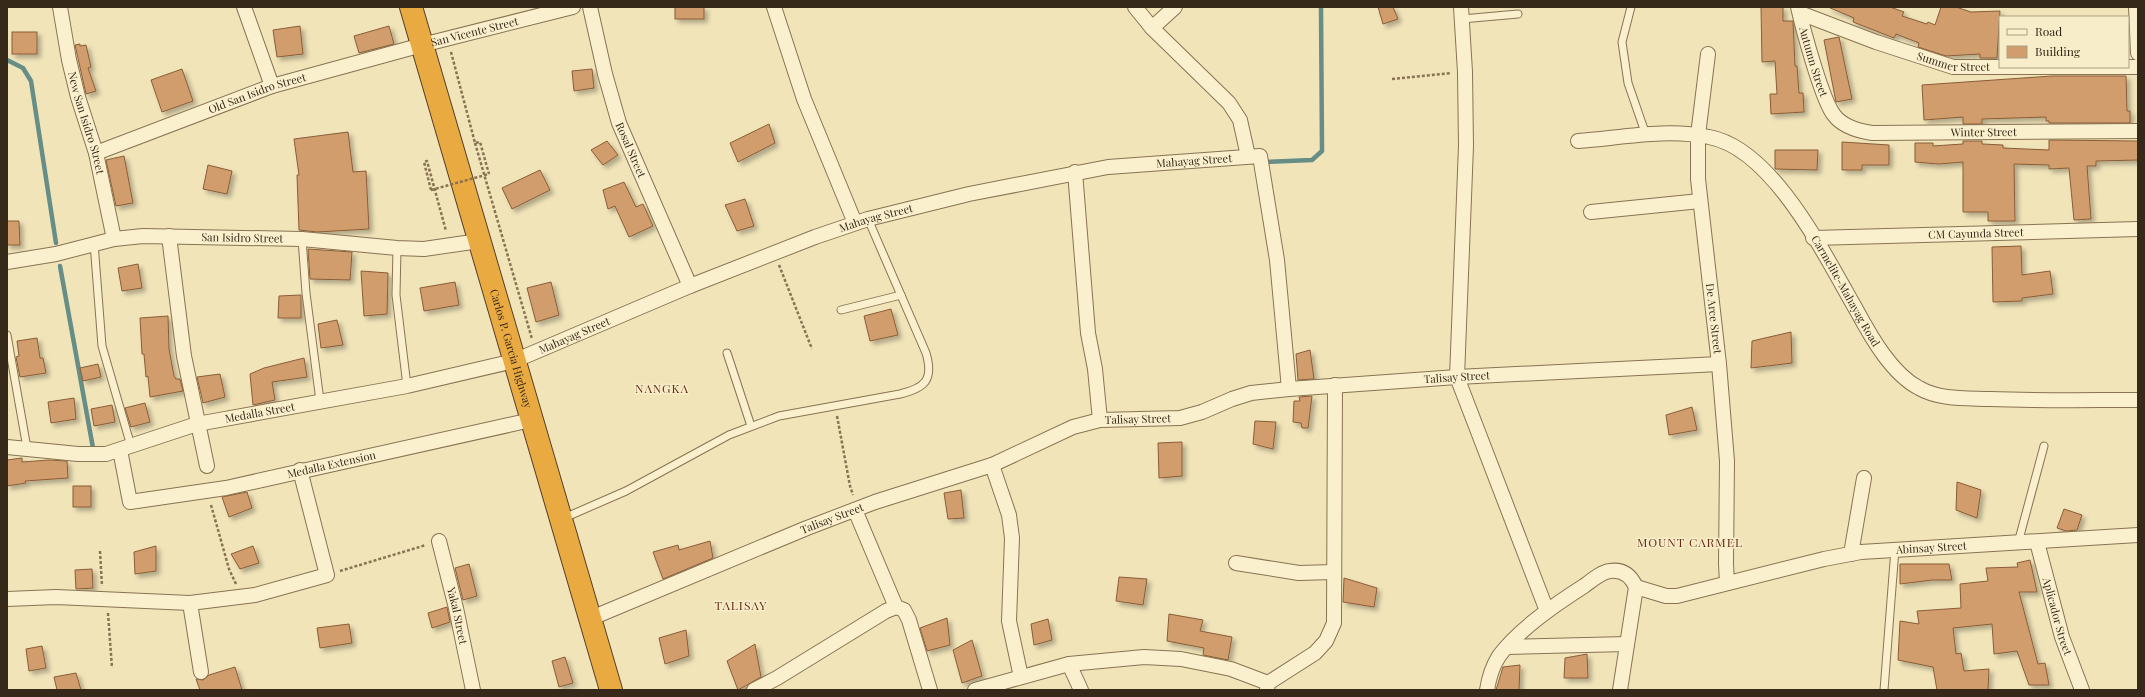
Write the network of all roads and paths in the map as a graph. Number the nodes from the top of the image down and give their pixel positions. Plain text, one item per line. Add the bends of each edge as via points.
1 (60, 7) edge
2 (244, 7) edge
3 (411, 7) edge
4 (573, 7) edge
5 (590, 7) edge
6 (774, 7) edge
7 (1135, 7) edge
8 (1175, 7) edge
9 (1631, 7) edge
10 (2136, 7) edge
11 (1799, 10) edge
12 (1461, 13) edge
13 (1518, 14) dead end
14 (1152, 28) junction
15 (447, 38) junction
16 (422, 45) junction
17 (2138, 53) edge
18 (1708, 54) dead end
19 (1999, 67) edge
20 (1465, 72) junction
21 (1392, 79) dead end
22 (272, 86) junction
23 (1834, 116) joint
24 (2138, 131) edge
25 (1698, 135) junction
26 (1646, 136) junction
27 (1578, 141) dead end
28 (475, 144) junction
29 (96, 152) junction
30 (1254, 156) junction
31 (1075, 172) junction
32 (1700, 201) junction
33 (1592, 212) dead end
34 (868, 219) junction
35 (855, 223) junction
36 (2138, 229) edge
37 (170, 236) junction
38 (1813, 238) junction
39 (114, 239) junction
40 (302, 239) junction
41 (479, 241) junction
42 (94, 244) junction
43 (449, 246) junction
44 (397, 248) junction
45 (774, 252) junction
46 (7, 262) edge
47 (690, 286) junction
48 (900, 295) junction
49 (841, 310) dead end
50 (7, 335) edge
51 (812, 349) dead end
52 (536, 353) junction
53 (727, 353) dead end
54 (514, 361) junction
55 (1719, 364) junction
56 (1457, 377) junction
57 (1335, 385) junction
58 (407, 386) junction
59 (1289, 390) junction
60 (2138, 400) edge
61 (320, 401) junction
62 (834, 406) junction
63 (531, 420) junction
64 (1100, 420) junction
65 (197, 424) junction
66 (751, 426) junction
67 (2044, 446) dead end
68 (7, 447) edge
69 (27, 448) junction
70 (125, 448) junction
71 (992, 465) junction
72 (207, 466) dead end
73 (300, 470) junction
74 (1864, 478) dead end
75 (206, 491) junction
76 (857, 509) junction
77 (560, 520) junction
78 (2138, 535) edge
79 (439, 541) joint
80 (2037, 542) junction
81 (2018, 543) junction
82 (1895, 549) junction
83 (100, 551) dead end
84 (1851, 554) junction
85 (1236, 563) dead end
86 (1333, 572) junction
87 (327, 575) junction
88 (1727, 583) junction
89 (1636, 587) junction
90 (241, 596) junction
91 (105, 598) junction
92 (7, 599) edge
93 (190, 603) junction
94 (896, 607) junction
95 (1547, 611) junction
96 (589, 620) junction
97 (1627, 644) junction
98 (1507, 647) junction
99 (1070, 664) junction
100 (112, 668) dead end
101 (201, 672) dead end
102 (1022, 677) junction
103 (1268, 686) edge
104 (473, 690) edge
105 (611, 690) edge
106 (754, 690) edge
107 (930, 690) edge
108 (975, 690) edge
109 (1081, 690) edge
110 (1488, 690) edge
111 (1620, 690) edge
112 (1884, 690) edge
113 (2082, 690) edge

1 - 29 street, New San Isidro Street via 78,97
2 - 22 street
3 - 16 highway, Carlos P. Garcia Highway
4 - 15 street, San Vicente Street
5 - 47 street, Rosal Street via 619,123
6 - 35 street via 804,99
7 - 14 street
8 - 14 street
9 - 26 lane via 1622,42 1628,83
10 - 17 street
11 - 19 street, Summer Street via 1903,52 1953,67
11 - 23 street, Autumn Street via 1825,98
12 - 13 lane
12 - 20 street
14 - 30 street via 1229,103 1240,120
15 - 16 street, San Vicente Street
15 - 28 path
16 - 22 street, Old San Isidro Street
16 - 41 highway, Carlos P. Garcia Highway
18 - 25 street, De Arce Street
20 - 21 path
20 - 56 street via 1466,146
22 - 29 street, Old San Isidro Street
23 - 24 street, Winter Street via 1860,131 1872,133
25 - 26 street, Carmelite-Mahayag Road
25 - 32 street, De Arce Street
25 - 38 street, Carmelite-Mahayag Road via 1734,146 1757,164 1789,198
26 - 27 street, Carmelite-Mahayag Road
28 - 43 path, bridge via 480,142 489,174 431,190 424,162 427,161
28 - 52 path
29 - 39 street, New San Isidro Street
30 - 31 street, Mahayag Street via 1160,162
30 - 59 street via 1277,260
31 - 34 street, Mahayag Street via 969,194
31 - 64 street via 1088,334 1095,369
32 - 33 street
32 - 55 street, De Arce Street
34 - 35 street, Mahayag Street
34 - 48 lane
35 - 45 street, Mahayag Street
36 - 38 street, CM Cayunda Street
37 - 39 street, San Isidro Street
37 - 40 street, San Isidro Street
37 - 65 street via 184,356
38 - 60 street, Carmelite-Mahayag Road via 1871,337 1888,359 1917,388 1930,394 1947,397
39 - 42 street, San Isidro Street
40 - 44 street, San Isidro Street
40 - 61 lane
41 - 43 street, San Isidro Street
41 - 54 highway, Carlos P. Garcia Highway
42 - 46 street, San Isidro Street via 56,254
42 - 70 lane via 102,346
43 - 44 street, San Isidro Street via 424,249
44 - 58 lane via 396,295
45 - 47 street, Mahayag Street
45 - 51 path
47 - 52 street, Mahayag Street
48 - 49 lane
48 - 62 lane via 929,364 929,376 924,384 915,390
50 - 69 lane
52 - 54 street, Mahayag Street
53 - 66 lane
54 - 58 street, Medalla Street
54 - 63 highway, Carlos P. Garcia Highway
55 - 56 street, Talisay Street
55 - 88 street, De Arce Street via 1727,461
56 - 57 street, Talisay Street
56 - 95 street
57 - 59 street, Talisay Street
57 - 86 street
58 - 61 street, Medalla Street
59 - 64 street, Talisay Street via 1251,393 1180,418
61 - 65 street, Medalla Street
62 - 66 lane via 779,416
62 - 76 path
63 - 73 street, Medalla Extension
63 - 77 highway, Carlos P. Garcia Highway
64 - 71 street, Talisay Street via 1073,427
65 - 70 street, Medalla Street
65 - 72 street
66 - 77 lane via 598,504
67 - 81 lane
68 - 69 street, Medalla Street
69 - 70 street, Medalla Street via 93,455
70 - 75 street, Medalla Extension via 130,502
71 - 76 street, Talisay Street
71 - 102 street via 1009,515 1011,530 1008,621
73 - 75 street, Medalla Extension
73 - 87 street
74 - 84 street
75 - 90 path via 229,569
76 - 94 street
76 - 96 street, Talisay Street
77 - 96 highway, Carlos P. Garcia Highway
78 - 80 street, Abinsay Street
79 - 87 path
79 - 104 street, Yakal Street
80 - 81 street, Abinsay Street
80 - 113 street, Aplicador Street via 2062,637
81 - 82 street, Abinsay Street
82 - 84 street, Abinsay Street
82 - 112 lane
83 - 91 path
84 - 88 street, Abinsay Street
85 - 86 street via 1299,573
86 - 103 street via 1334,623 1326,641 1315,653
87 - 90 street via 255,595
88 - 89 street, Abinsay Street via 1677,596
89 - 95 street via 1626,573 1618,570 1609,571
89 - 97 street
90 - 93 street
91 - 92 street
91 - 93 street
91 - 100 path
93 - 101 street
94 - 106 street via 886,610
94 - 107 street via 904,610 909,620
95 - 98 street
96 - 105 highway, Carlos P. Garcia Highway
97 - 98 street
97 - 111 street
98 - 110 street via 1492,667
99 - 102 street
99 - 103 street via 1144,657 1181,659 1230,669
99 - 109 street
102 - 108 street

